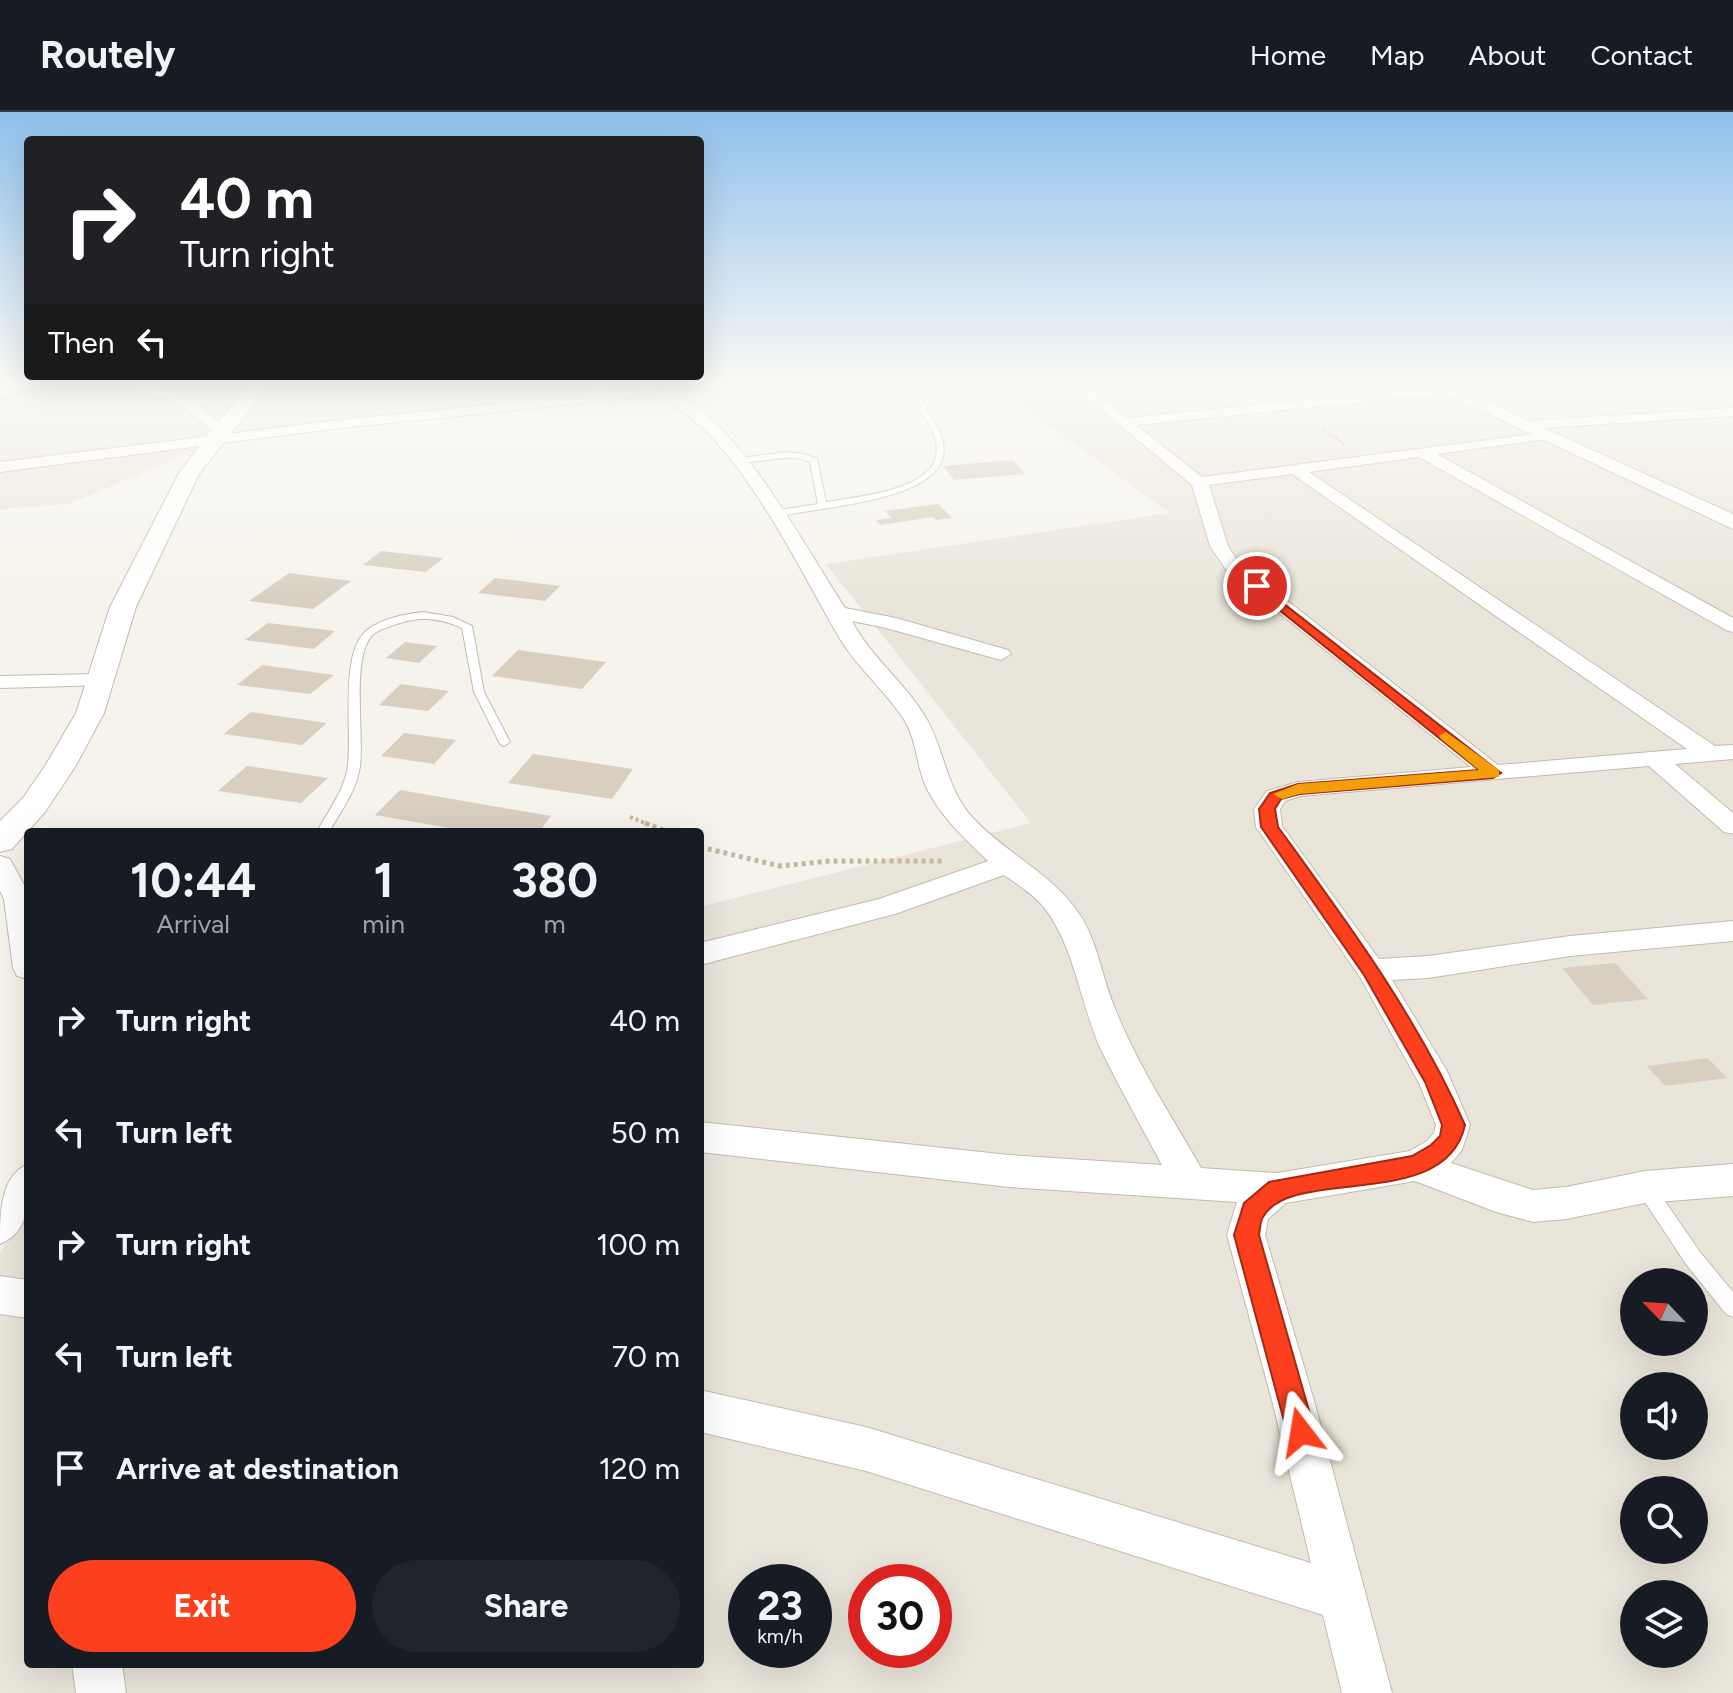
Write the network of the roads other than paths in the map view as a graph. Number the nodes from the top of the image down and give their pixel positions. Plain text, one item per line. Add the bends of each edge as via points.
1 (77, 458) edge
2 (201, 458) edge
3 (748, 458) edge
4 (809, 458) edge
5 (941, 458) edge
6 (1166, 458) edge
7 (1375, 458) edge
8 (1432, 458) edge
9 (1594, 458) edge
10 (739, 459) joint
11 (0, 467) edge
12 (1293, 468) junction
13 (1199, 482) junction
14 (822, 504) junction
15 (771, 510) junction
16 (1733, 522) edge
17 (838, 613) junction
18 (1733, 626) edge
19 (1001, 654) dead end
20 (99, 680) junction
21 (0, 682) edge
22 (504, 742) dead end
23 (1721, 753) edge
24 (1655, 759) junction
25 (1493, 773) junction
26 (1733, 826) edge
27 (325, 828) edge
28 (0, 841) edge
29 (1000, 857) junction
30 (0, 865) edge
31 (23, 897) edge
32 (1733, 931) edge
33 (704, 953) edge
34 (1371, 970) junction
35 (704, 1137) edge
36 (1416, 1165) junction
37 (1733, 1180) edge
38 (1190, 1183) junction
39 (24, 1187) edge
40 (1645, 1187) junction
41 (1277, 1189) junction
42 (0, 1227) edge
43 (0, 1295) edge
44 (24, 1298) edge
45 (1733, 1307) edge
46 (704, 1412) edge
47 (1343, 1597) junction
48 (98, 1668) edge
49 (101, 1693) edge
50 (1367, 1693) edge

1 - 11 street
2 - 20 street via 174,500 123,607
3 - 10 lane
4 - 14 lane via 814,461
5 - 14 lane via 932,473 889,491
6 - 13 street
7 - 12 street
8 - 18 street
9 - 16 street
10 - 15 street
12 - 13 street
12 - 23 street
13 - 25 street via 1215,543 1233,567
14 - 15 lane
15 - 17 street
17 - 19 street
17 - 29 street via 860,651 914,717 938,786 963,822
20 - 21 street
20 - 28 street via 90,713 60,767
22 - 27 lane via 479,692 467,626 431,615 382,626 366,637 357,657 354,768
23 - 24 street
24 - 25 street
24 - 26 street
25 - 34 street via 1298,789 1276,796 1267,809 1269,827
29 - 33 street via 885,907
29 - 38 street via 1050,896 1069,921 1118,1051
30 - 31 street
32 - 34 street
34 - 36 street via 1435,1080 1453,1125 1450,1140 1439,1152
35 - 38 street via 1009,1171
36 - 40 street via 1533,1206
36 - 41 street
37 - 40 street
38 - 41 street
39 - 42 street
40 - 45 lane
41 - 47 street via 1252,1210 1246,1235
43 - 44 street
46 - 47 street via 866,1449
47 - 50 street
48 - 49 street

